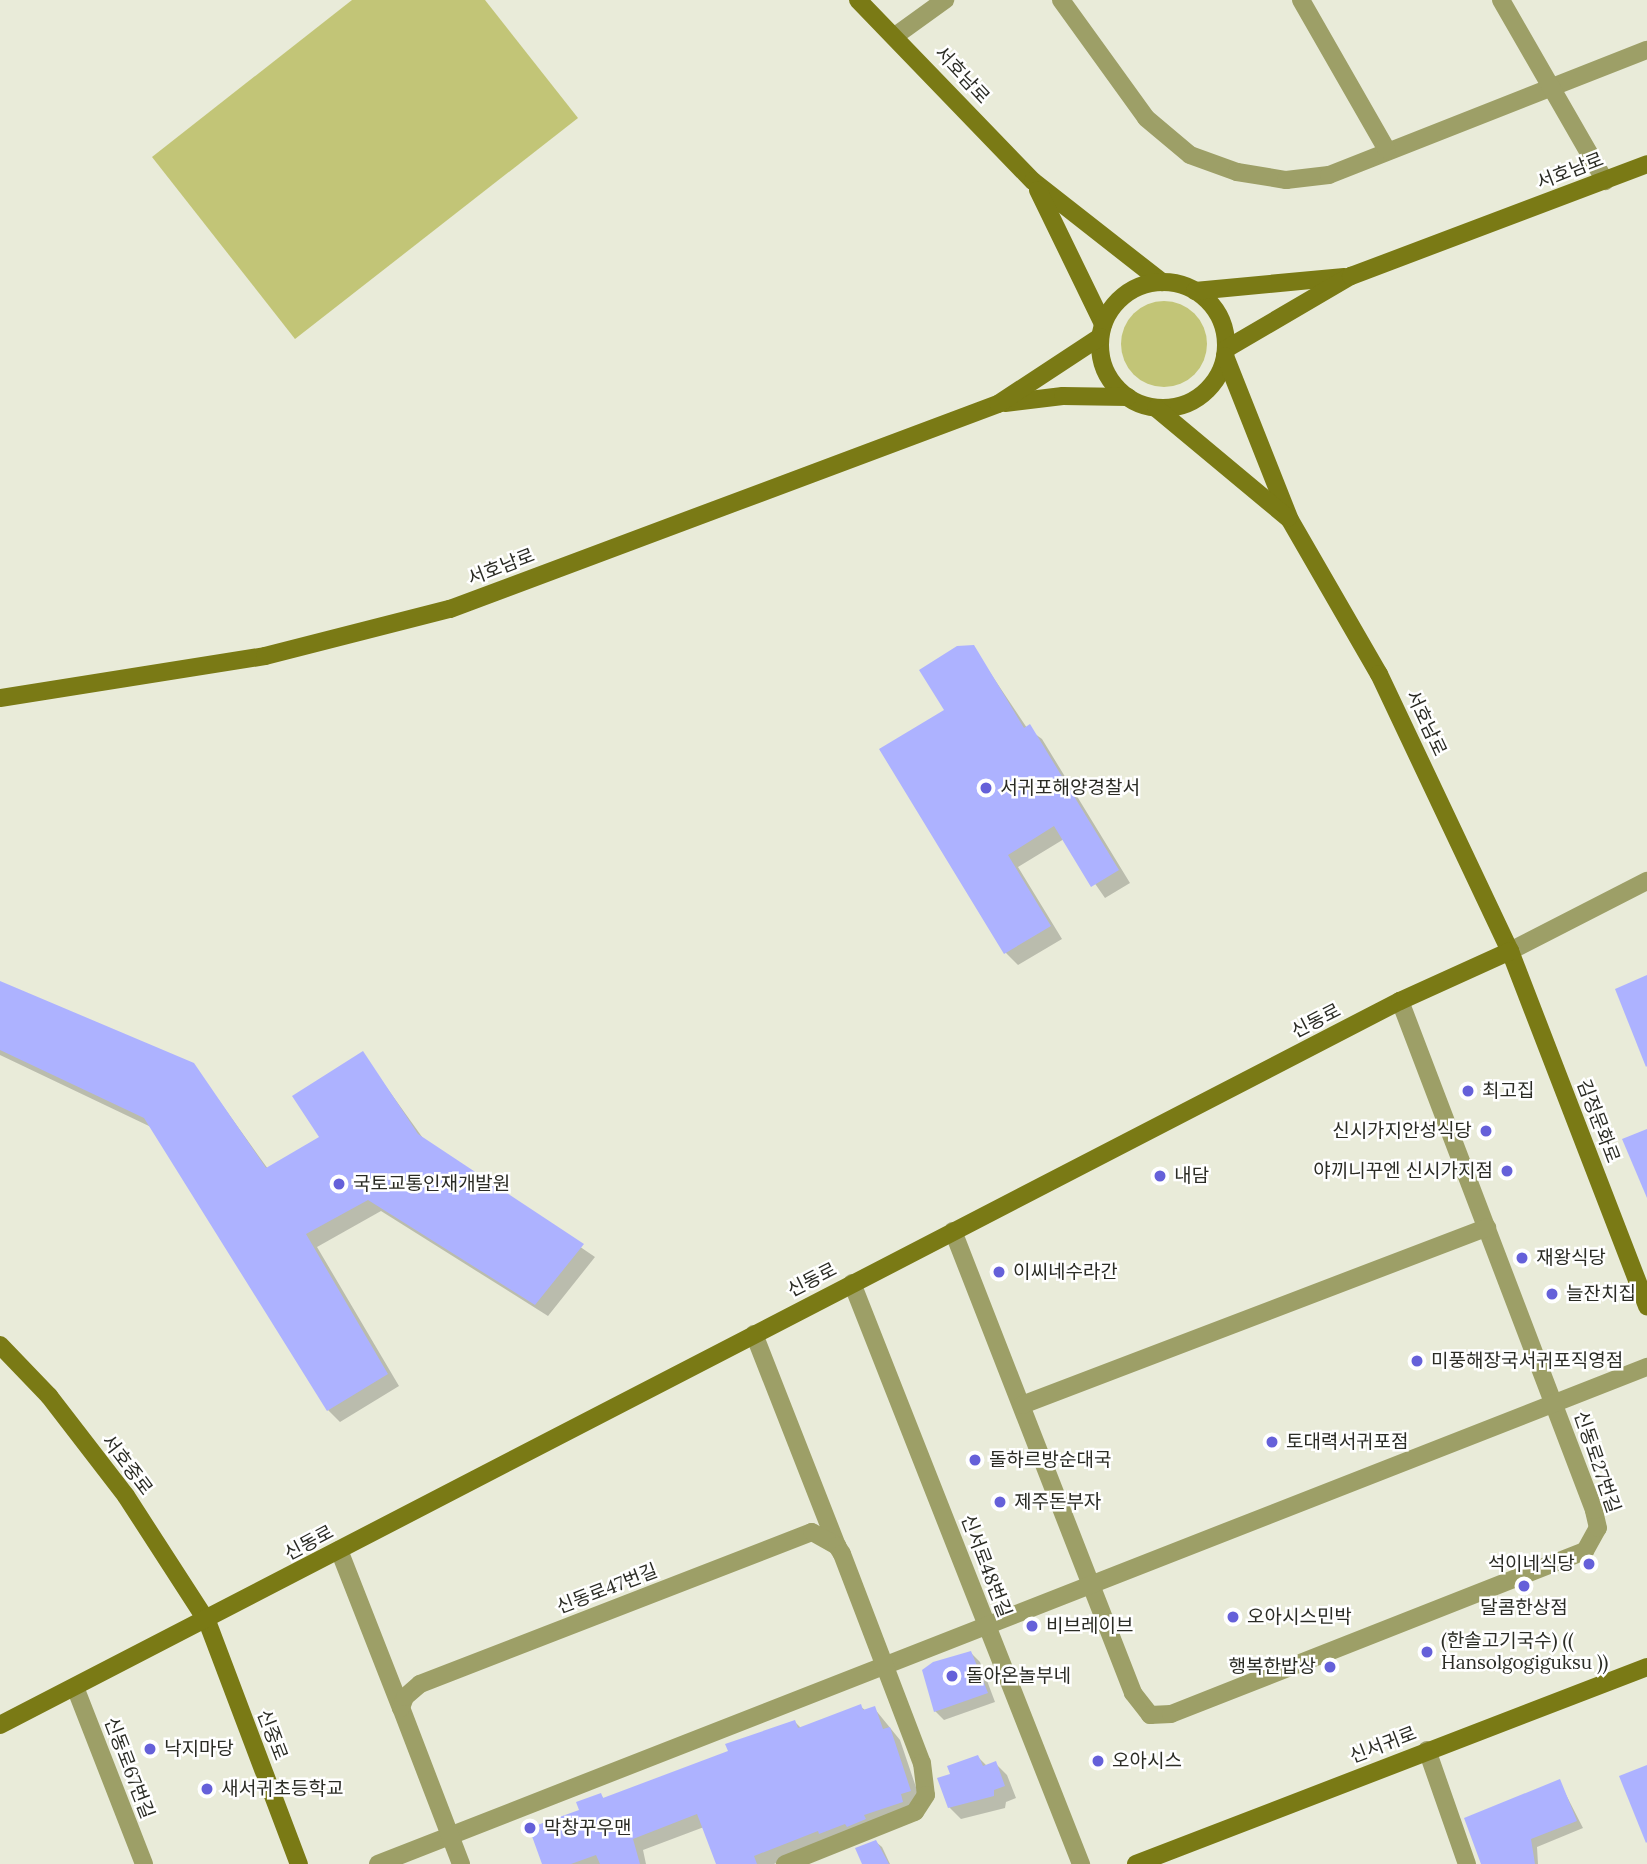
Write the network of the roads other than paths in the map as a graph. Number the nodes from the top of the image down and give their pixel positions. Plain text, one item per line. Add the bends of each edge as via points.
1 (858, 0) edge
2 (945, 0) edge
3 (1060, 0) edge
4 (1301, 0) edge
5 (1501, 0) edge
6 (895, 36) junction
7 (1647, 50) edge
8 (1553, 90) junction
9 (1387, 150) junction
10 (1647, 164) edge
11 (1032, 181) junction
12 (1605, 181) junction
13 (1351, 276) junction
14 (1162, 282) junction
15 (1195, 290) junction
16 (1102, 330) junction
17 (1225, 353) junction
18 (1128, 397) junction
19 (998, 404) junction
20 (1156, 408) junction
21 (1290, 520) junction
22 (0, 698) edge
23 (1647, 881) edge
24 (1510, 951) junction
25 (1400, 1001) junction
26 (1487, 1227) junction
27 (953, 1231) junction
28 (852, 1283) junction
29 (1643, 1283) edge
30 (1647, 1306) edge
31 (754, 1334) junction
32 (0, 1345) edge
33 (1647, 1367) edge
34 (1555, 1402) junction
35 (1022, 1405) junction
36 (837, 1546) junction
37 (340, 1550) junction
38 (1093, 1586) junction
39 (207, 1620) junction
40 (988, 1628) junction
41 (1647, 1667) edge
42 (886, 1668) junction
43 (75, 1687) junction
44 (401, 1708) junction
45 (0, 1725) edge
46 (1427, 1750) junction
47 (450, 1836) junction
48 (144, 1864) edge
49 (299, 1864) edge
50 (378, 1864) edge
51 (461, 1864) edge
52 (785, 1864) edge
53 (1081, 1864) edge
54 (1136, 1864) edge
55 (1467, 1864) edge

1 - 6 street, 서호남로
2 - 6 street
3 - 9 street via 1146,118 1190,155 1237,172 1286,180 1329,175
4 - 9 street
5 - 8 street
6 - 11 street, 서호남로
7 - 8 street
8 - 9 street
8 - 12 street
10 - 12 street, 서호남로
11 - 14 street
11 - 16 street
12 - 13 street, 서호남로
13 - 15 street
13 - 17 street
14 - 15 street
14 - 16 street via 1129,292
15 - 17 street via 1219,316
16 - 18 street via 1105,371
16 - 19 street
17 - 20 street via 1218,376 1199,397 1181,406
17 - 21 street
18 - 19 street via 1063,396
18 - 20 street
19 - 22 street, 서호남로 via 450,609 265,656
20 - 21 street
21 - 24 street, 서호남로 via 1379,674
23 - 24 street, 신동로
24 - 25 street, 신동로
24 - 29 street, 김정문화로
25 - 26 street, 신동로27번길
25 - 27 street, 신동로
26 - 34 street, 신동로27번길
26 - 35 street
27 - 28 street, 신동로
27 - 35 street, 신동로27번길
28 - 31 street, 신동로
28 - 40 street, 신서로48번길
29 - 30 street, 김정문화로
31 - 36 street
31 - 37 street, 신동로
32 - 39 street, 서호중로 via 49,1396 125,1496
33 - 34 street, 신동로27번길
34 - 38 street, 신동로27번길
34 - 38 street, 신동로27번길 via 1598,1528 1590,1545 1576,1556 1155,1717 1133,1693
35 - 38 street, 신동로27번길
36 - 42 street
36 - 44 street, 신동로47번길 via 812,1532 419,1684 405,1696
37 - 39 street, 신동로
37 - 44 street
38 - 40 street, 신동로27번길
39 - 43 street, 신동로
39 - 49 street, 신중로
40 - 42 street
40 - 53 street, 신서로48번길
41 - 46 street, 신서귀로
42 - 47 street
42 - 52 street via 922,1763 926,1795 915,1812
43 - 45 street, 신동로
43 - 48 street, 신동로67번길
44 - 47 street
46 - 54 street, 신서귀로
46 - 55 street
47 - 50 street
47 - 51 street

